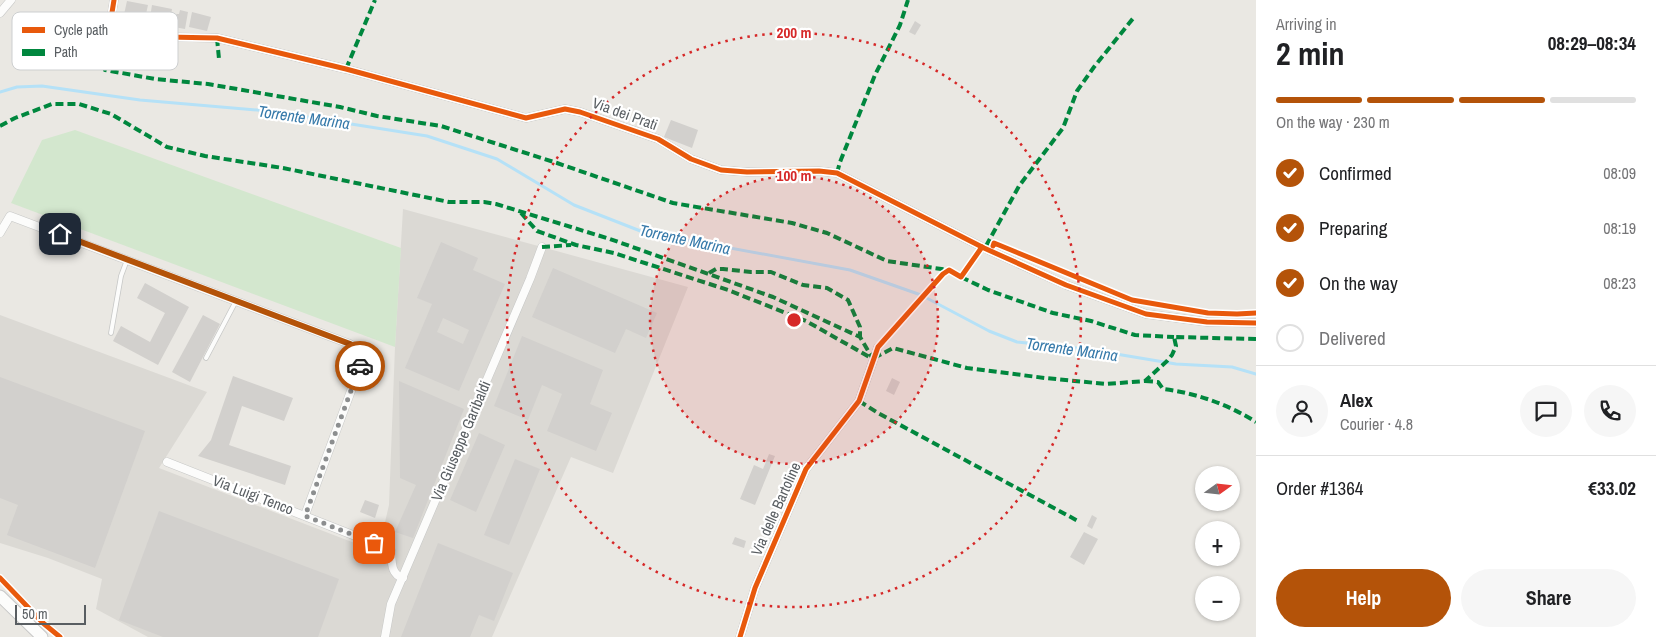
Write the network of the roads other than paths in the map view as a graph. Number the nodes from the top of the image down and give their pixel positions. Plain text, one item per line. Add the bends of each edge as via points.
1 (11, 0) edge
2 (0, 13) edge
3 (178, 37) edge
4 (0, 233) edge
5 (542, 247) dead end
6 (127, 260) junction
7 (236, 301) junction
8 (1256, 324) edge
9 (111, 333) dead end
10 (878, 347) dead end
11 (206, 358) dead end
12 (167, 462) dead end
13 (305, 516) junction
14 (403, 578) junction
15 (0, 596) edge
16 (42, 637) edge
17 (385, 637) edge
18 (740, 637) edge

1 - 2 street
3 - 8 street, Via dei Prati via 217,38 526,118 565,109 580,112 658,139 691,159 721,170 837,173 990,251 1146,314
4 - 6 street via 10,216
5 - 14 street, Via Giuseppe Garibaldi
6 - 7 street
6 - 9 lane
7 - 11 lane
7 - 13 street via 350,344 360,351 361,364
10 - 18 street, Via delle Bartoline via 859,401 806,469 755,588
12 - 13 street, Via Luigi Tenco
13 - 14 street, Via Luigi Tenco via 391,550 392,570
14 - 17 street, Via Giuseppe Garibaldi via 391,604
15 - 16 main road

